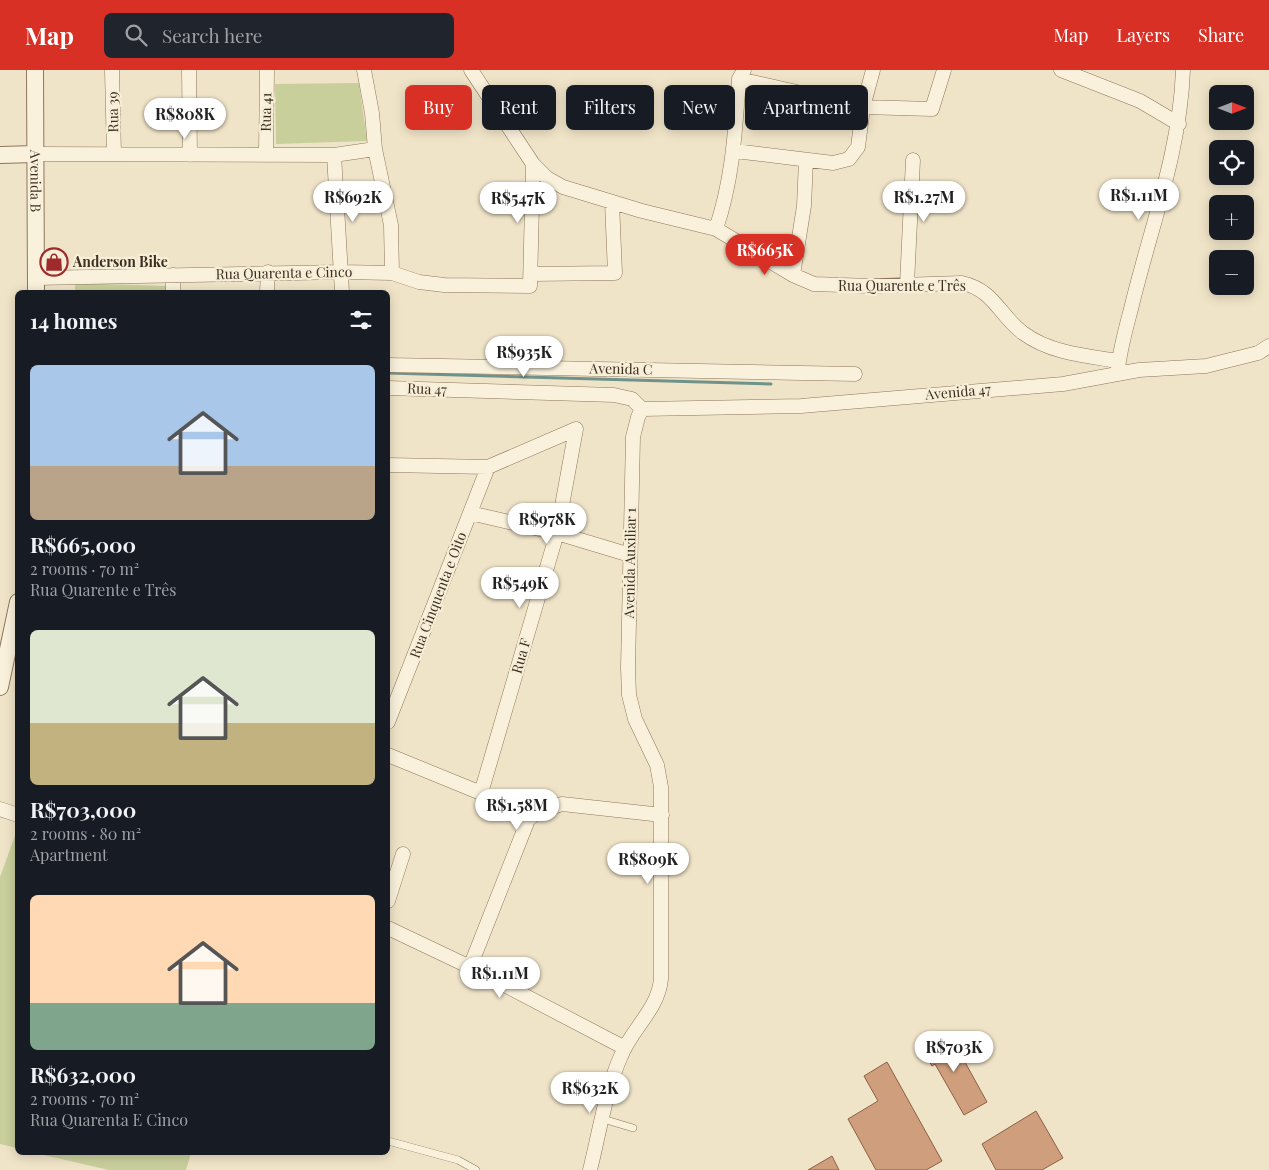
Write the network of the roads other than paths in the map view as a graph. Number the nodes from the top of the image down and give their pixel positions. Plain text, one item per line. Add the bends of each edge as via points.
1 (35, 70) edge
2 (112, 70) edge
3 (189, 70) edge
4 (267, 70) edge
5 (364, 70) edge
6 (471, 70) edge
7 (873, 70) edge
8 (944, 70) edge
9 (1061, 70) edge
10 (1183, 70) edge
11 (742, 75) edge
12 (780, 85) edge
13 (868, 88) edge
14 (868, 107) edge
15 (1179, 124) junction
16 (860, 130) edge
17 (375, 149) junction
18 (735, 151) junction
19 (36, 154) junction
20 (114, 154) junction
21 (266, 154) junction
22 (0, 155) edge
23 (190, 155) junction
24 (334, 155) junction
25 (806, 160) junction
26 (913, 160) dead end
27 (533, 164) junction
28 (612, 202) junction
29 (716, 229) junction
30 (268, 272) junction
31 (342, 272) junction
32 (392, 273) junction
33 (173, 275) junction
34 (793, 275) junction
35 (531, 280) junction
36 (907, 284) junction
37 (36, 285) edge
38 (173, 290) edge
39 (267, 290) edge
40 (342, 290) edge
41 (1269, 346) edge
42 (390, 365) edge
43 (1118, 367) junction
44 (855, 374) dead end
45 (390, 388) edge
46 (642, 409) junction
47 (390, 465) edge
48 (488, 467) junction
49 (470, 513) junction
50 (557, 533) junction
51 (630, 555) junction
52 (15, 616) edge
53 (0, 687) edge
54 (390, 717) edge
55 (390, 756) edge
56 (481, 793) junction
57 (0, 809) edge
58 (15, 814) edge
59 (662, 815) junction
60 (528, 820) junction
61 (402, 854) dead end
62 (390, 894) edge
63 (390, 929) edge
64 (470, 967) junction
65 (625, 1048) junction
66 (603, 1119) junction
67 (633, 1128) dead end
68 (390, 1142) edge
69 (476, 1170) edge
70 (590, 1170) edge

1 - 19 street, Avenida B
2 - 20 street, Rua 39
3 - 23 street
4 - 21 street, Rua 41
5 - 17 street
6 - 27 street, Rua Quarente e Três
7 - 13 street
8 - 14 street via 932,109
9 - 15 street via 1140,101
10 - 15 street
11 - 12 street
11 - 18 street
15 - 43 street
16 - 25 street via 858,147 849,159 833,162
17 - 24 street
17 - 32 street via 392,225
18 - 25 street
18 - 29 street via 730,183
19 - 20 street
19 - 22 street
19 - 37 street, Avenida B
20 - 23 street
21 - 23 street
21 - 24 street
24 - 31 street
25 - 34 street via 804,206
26 - 36 street
27 - 28 street, Rua Quarente e Três via 547,178 563,187
27 - 35 street
28 - 29 street, Rua Quarente e Três
28 - 35 street, Rua Quarenta e Cinco via 615,273
29 - 34 street, Rua Quarente e Três
30 - 31 street, Rua Quarenta e Cinco
30 - 33 street, Rua Quarenta e Cinco
30 - 39 street
31 - 32 street, Rua Quarenta e Cinco
31 - 40 street
32 - 35 street, Rua Quarenta e Cinco via 419,282 444,285
33 - 37 street, Rua Quarenta e Cinco
33 - 38 street
34 - 36 street, Rua Quarente e Três via 814,284 839,286
36 - 43 street, Rua Quarente e Três via 962,283 976,286 1021,332 1034,340
41 - 43 street, Avenida 47 via 1206,366
42 - 44 street, Avenida C
43 - 46 street, Avenida 47 via 1090,380 1063,384 800,406
45 - 46 street, Rua 47 via 614,395 632,399
46 - 51 street, Avenida Auxiliar 1 via 633,437
47 - 48 street
48 - 49 street, Rua Cinquenta e Oito
48 - 50 street, Rua F via 576,429
49 - 50 street
49 - 54 street, Rua Cinquenta e Oito
50 - 51 street
50 - 56 street, Rua F
51 - 59 street, Avenida Auxiliar 1 via 629,695 635,719 657,765
52 - 53 street
55 - 56 street
56 - 60 street
57 - 58 street
59 - 60 street via 562,804 537,812
59 - 65 street, Avenida Auxiliar 1 via 661,985 649,1014
60 - 64 street
61 - 62 street
63 - 64 street
64 - 65 street
65 - 66 street, Avenida Auxiliar 1
66 - 67 lane
66 - 70 street
68 - 69 lane via 458,1160

